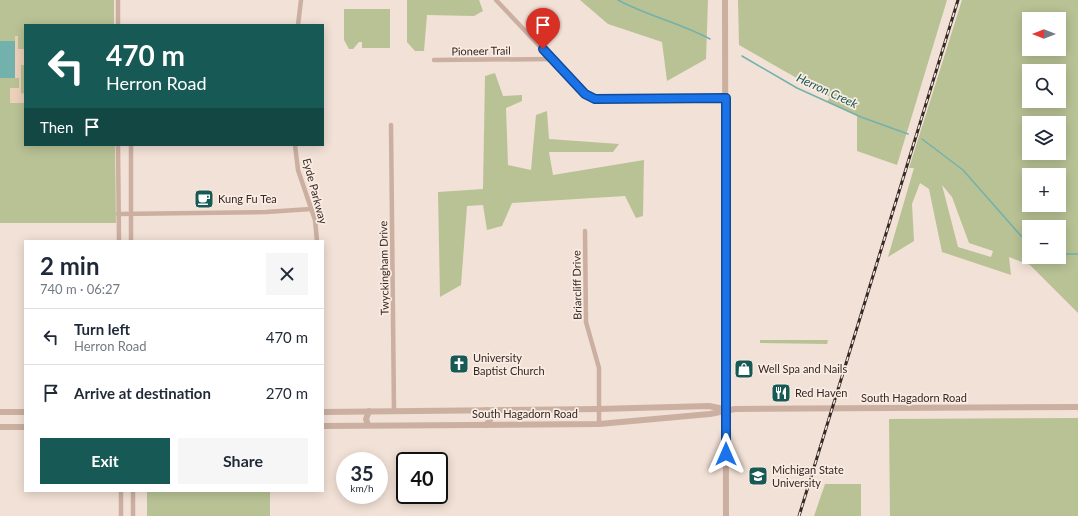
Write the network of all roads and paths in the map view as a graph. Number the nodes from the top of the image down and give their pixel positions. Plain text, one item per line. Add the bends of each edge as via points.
1 (118, 0) edge
2 (301, 0) edge
3 (496, 0) edge
4 (725, 0) edge
5 (118, 24) edge
6 (298, 24) edge
7 (553, 59) junction
8 (434, 60) dead end
9 (726, 98) junction
10 (391, 125) dead end
11 (118, 146) edge
12 (131, 146) edge
13 (295, 146) edge
14 (311, 209) junction
15 (118, 214) junction
16 (131, 214) junction
17 (585, 231) dead end
18 (119, 240) edge
19 (131, 240) edge
20 (317, 240) edge
21 (1078, 407) edge
22 (599, 409) junction
23 (487, 410) junction
24 (726, 410) junction
25 (369, 411) junction
26 (394, 411) junction
27 (0, 412) edge
28 (24, 412) edge
29 (324, 412) edge
30 (599, 424) junction
31 (368, 425) junction
32 (486, 425) junction
33 (324, 426) edge
34 (0, 427) edge
35 (24, 427) edge
36 (121, 492) edge
37 (133, 492) edge
38 (121, 516) edge
39 (133, 516) edge
40 (726, 516) edge

1 - 5 street
2 - 6 street
3 - 7 street
4 - 9 street
7 - 8 street, Pioneer Trail
7 - 9 street via 585,94 595,99
9 - 24 street
10 - 26 street, Twyckingham Drive
11 - 15 street
12 - 16 street
13 - 14 street, Eyde Parkway via 298,170
14 - 16 street
14 - 20 street, Eyde Parkway via 316,220
15 - 16 street
15 - 18 street
16 - 19 street
17 - 22 street, Briarcliff Drive via 586,322 599,368
21 - 24 street, South Hagadorn Road
22 - 23 street, South Hagadorn Road
22 - 24 street, South Hagadorn Road via 709,406
22 - 30 street, Briarcliff Drive
23 - 26 street, South Hagadorn Road
23 - 32 street via 490,420
24 - 30 street, South Hagadorn Road via 710,414
24 - 40 street
25 - 26 street, South Hagadorn Road
25 - 29 street, South Hagadorn Road
25 - 31 street via 366,419
27 - 28 street
30 - 32 street, South Hagadorn Road
31 - 32 street, South Hagadorn Road
31 - 33 street, South Hagadorn Road
34 - 35 street
36 - 38 street
37 - 39 street

